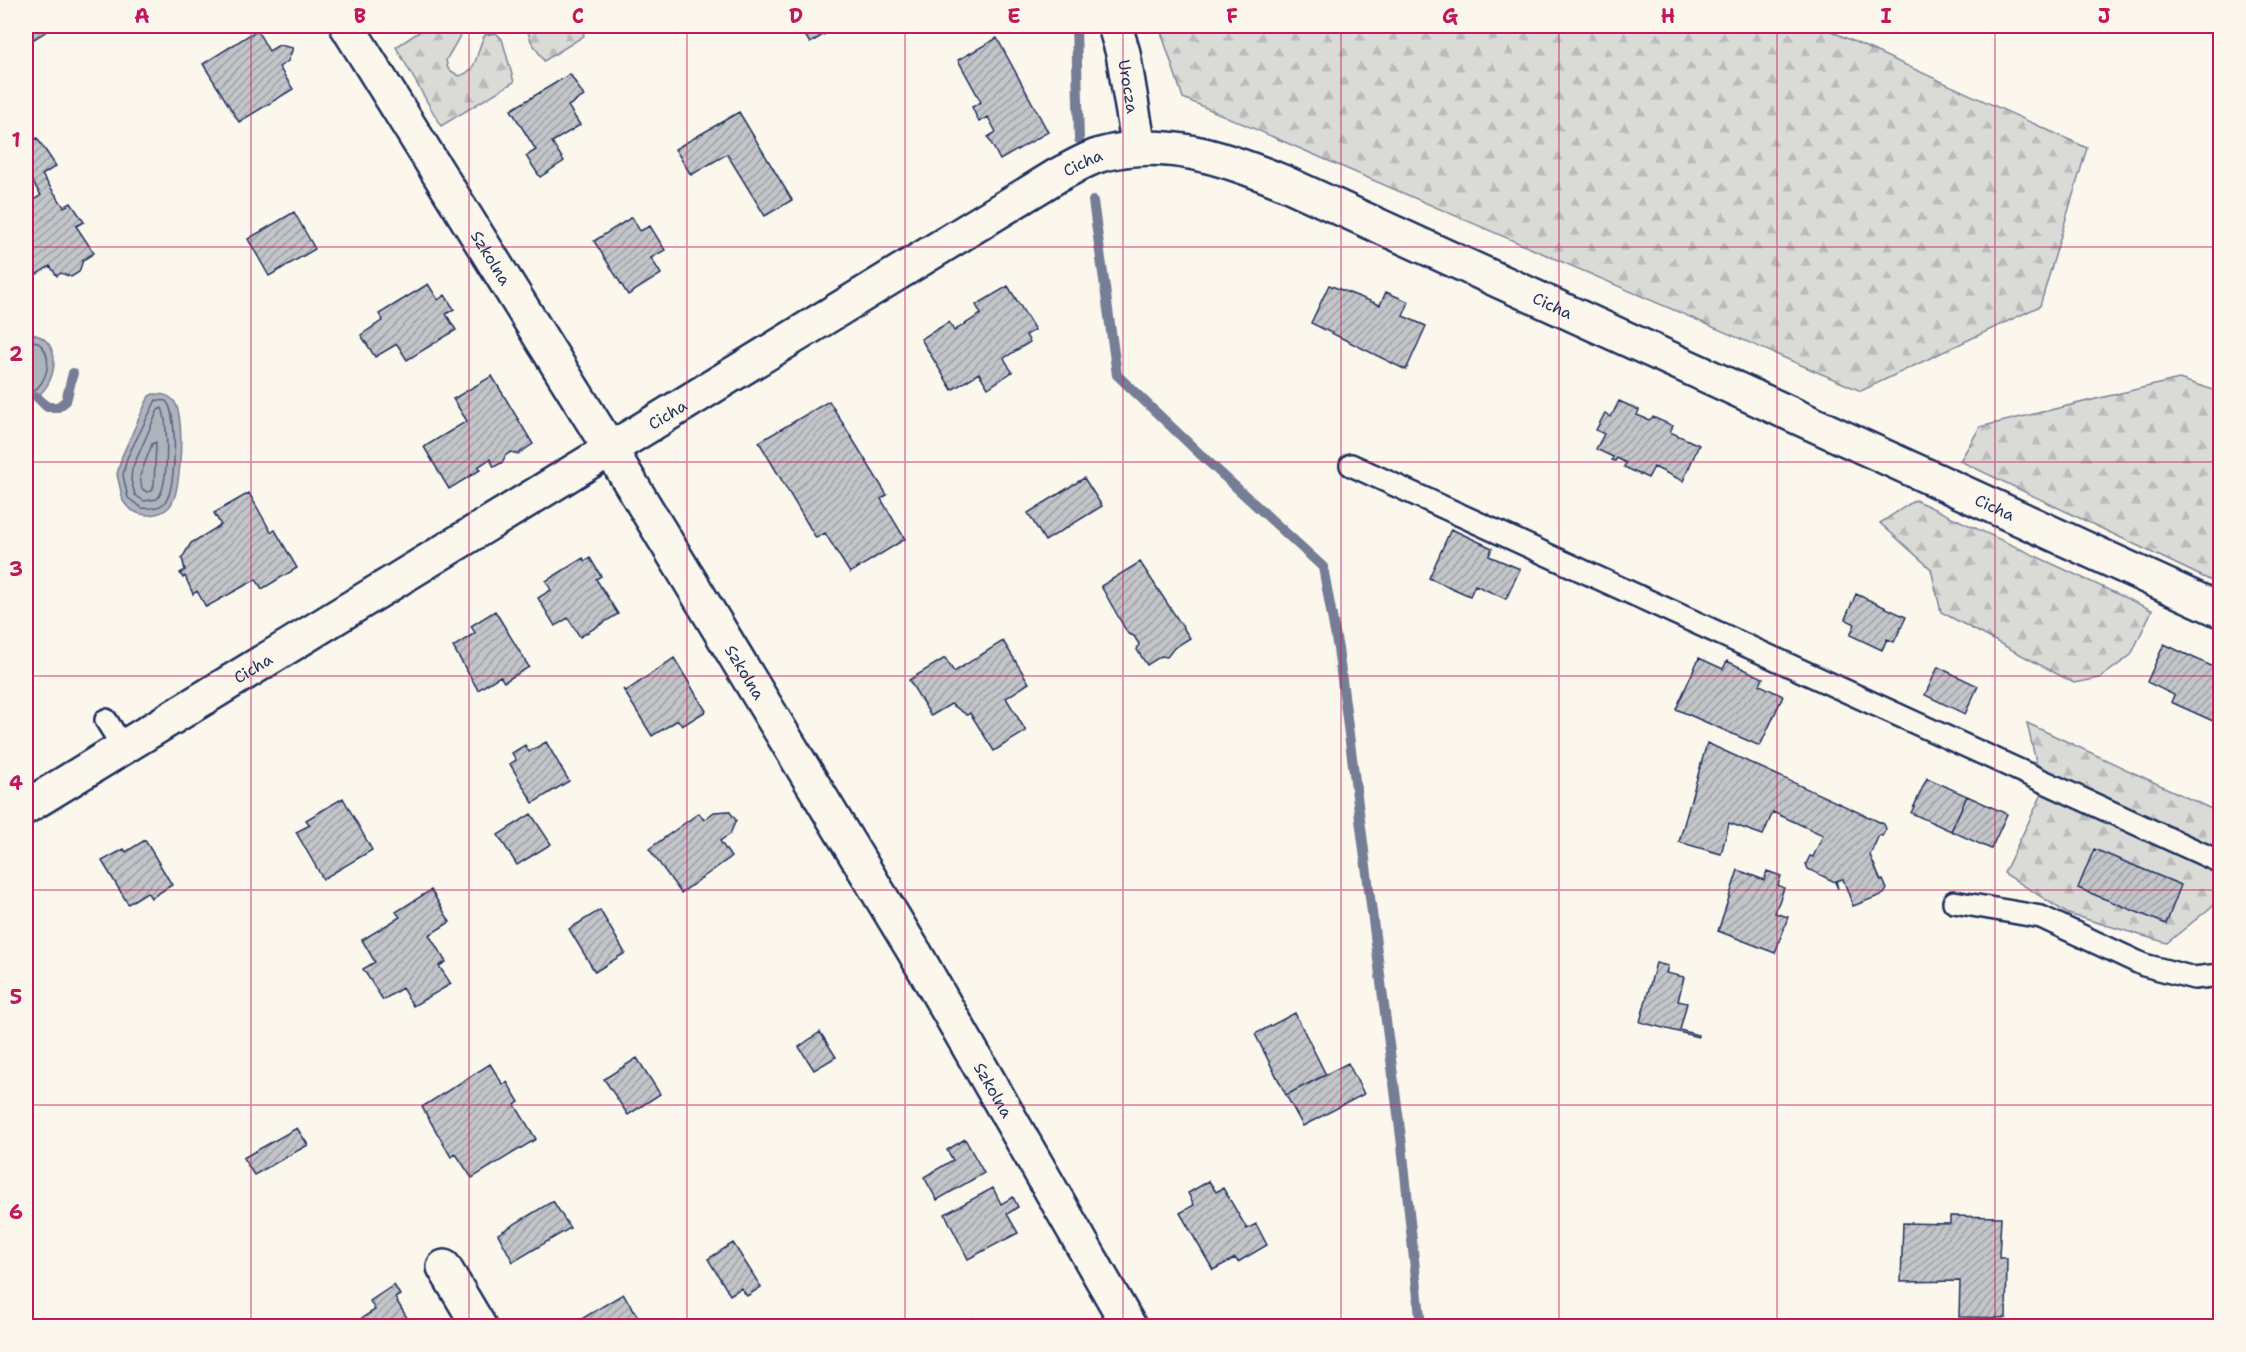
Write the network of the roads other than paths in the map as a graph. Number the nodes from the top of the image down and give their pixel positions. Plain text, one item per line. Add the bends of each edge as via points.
1 (347, 26) edge
2 (1115, 26) edge
3 (1139, 148) junction
4 (610, 449) junction
5 (1351, 465) dead end
6 (2220, 610) edge
7 (106, 720) dead end
8 (123, 747) junction
9 (26, 807) edge
10 (2220, 862) edge
11 (1954, 902) dead end
12 (2220, 975) edge
13 (444, 1267) dead end
14 (479, 1326) edge
15 (1129, 1326) edge

1 - 4 street, Szkolna
2 - 3 street, Urocza
3 - 4 street, Cicha via 1099,155 1058,174
3 - 6 street, Cicha via 1190,150 1275,179
4 - 8 street, Cicha
4 - 15 street, Szkolna via 915,953
5 - 10 lane
7 - 8 lane
8 - 9 street, Cicha
11 - 12 lane via 2041,917 2144,965 2194,978
13 - 14 street

